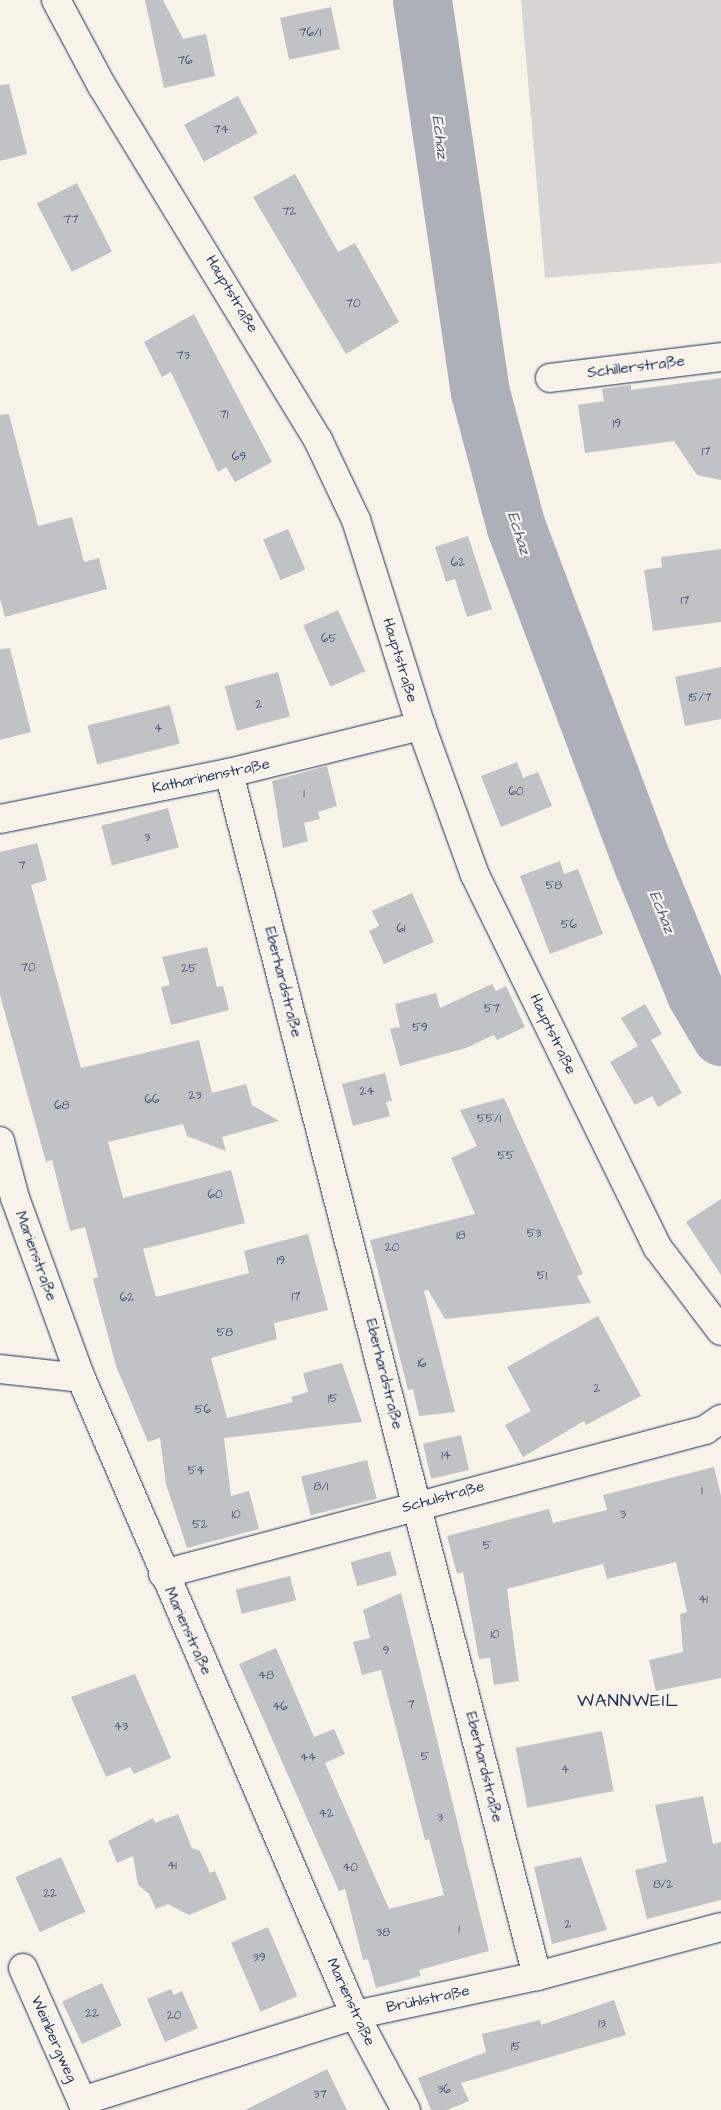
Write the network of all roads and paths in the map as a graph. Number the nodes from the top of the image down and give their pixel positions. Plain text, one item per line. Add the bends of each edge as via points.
1 (56, 0) edge
2 (721, 357) edge
3 (550, 378) dead end
4 (421, 726) junction
5 (229, 773) junction
6 (0, 819) edge
7 (0, 1141) edge
8 (721, 1331) edge
9 (0, 1369) edge
10 (81, 1378) junction
11 (721, 1419) edge
12 (417, 1504) junction
13 (163, 1574) junction
14 (721, 1927) edge
15 (23, 1968) dead end
16 (537, 1976) junction
17 (355, 2015) junction
18 (84, 2105) edge
19 (406, 2110) edge

1 - 4 street, Hauptstraße via 102,86 302,408 356,520
2 - 3 street, Schillerstraße
4 - 5 street, Katharinenstraße
4 - 8 street, Hauptstraße via 475,875 658,1248
5 - 6 street, Katharinenstraße
5 - 12 street, Eberhardstraße
7 - 10 street, Marienstraße via 15,1198
9 - 10 street
10 - 13 street, Marienstraße
11 - 12 street, Schulstraße via 706,1430
12 - 13 street, Schulstraße
12 - 16 street, Eberhardstraße
13 - 17 street, Marienstraße
14 - 16 street, Brühlstraße
15 - 18 street, Weinbergweg
16 - 17 street, Brühlstraße
17 - 18 street, Brühlstraße
17 - 19 street, Marienstraße

